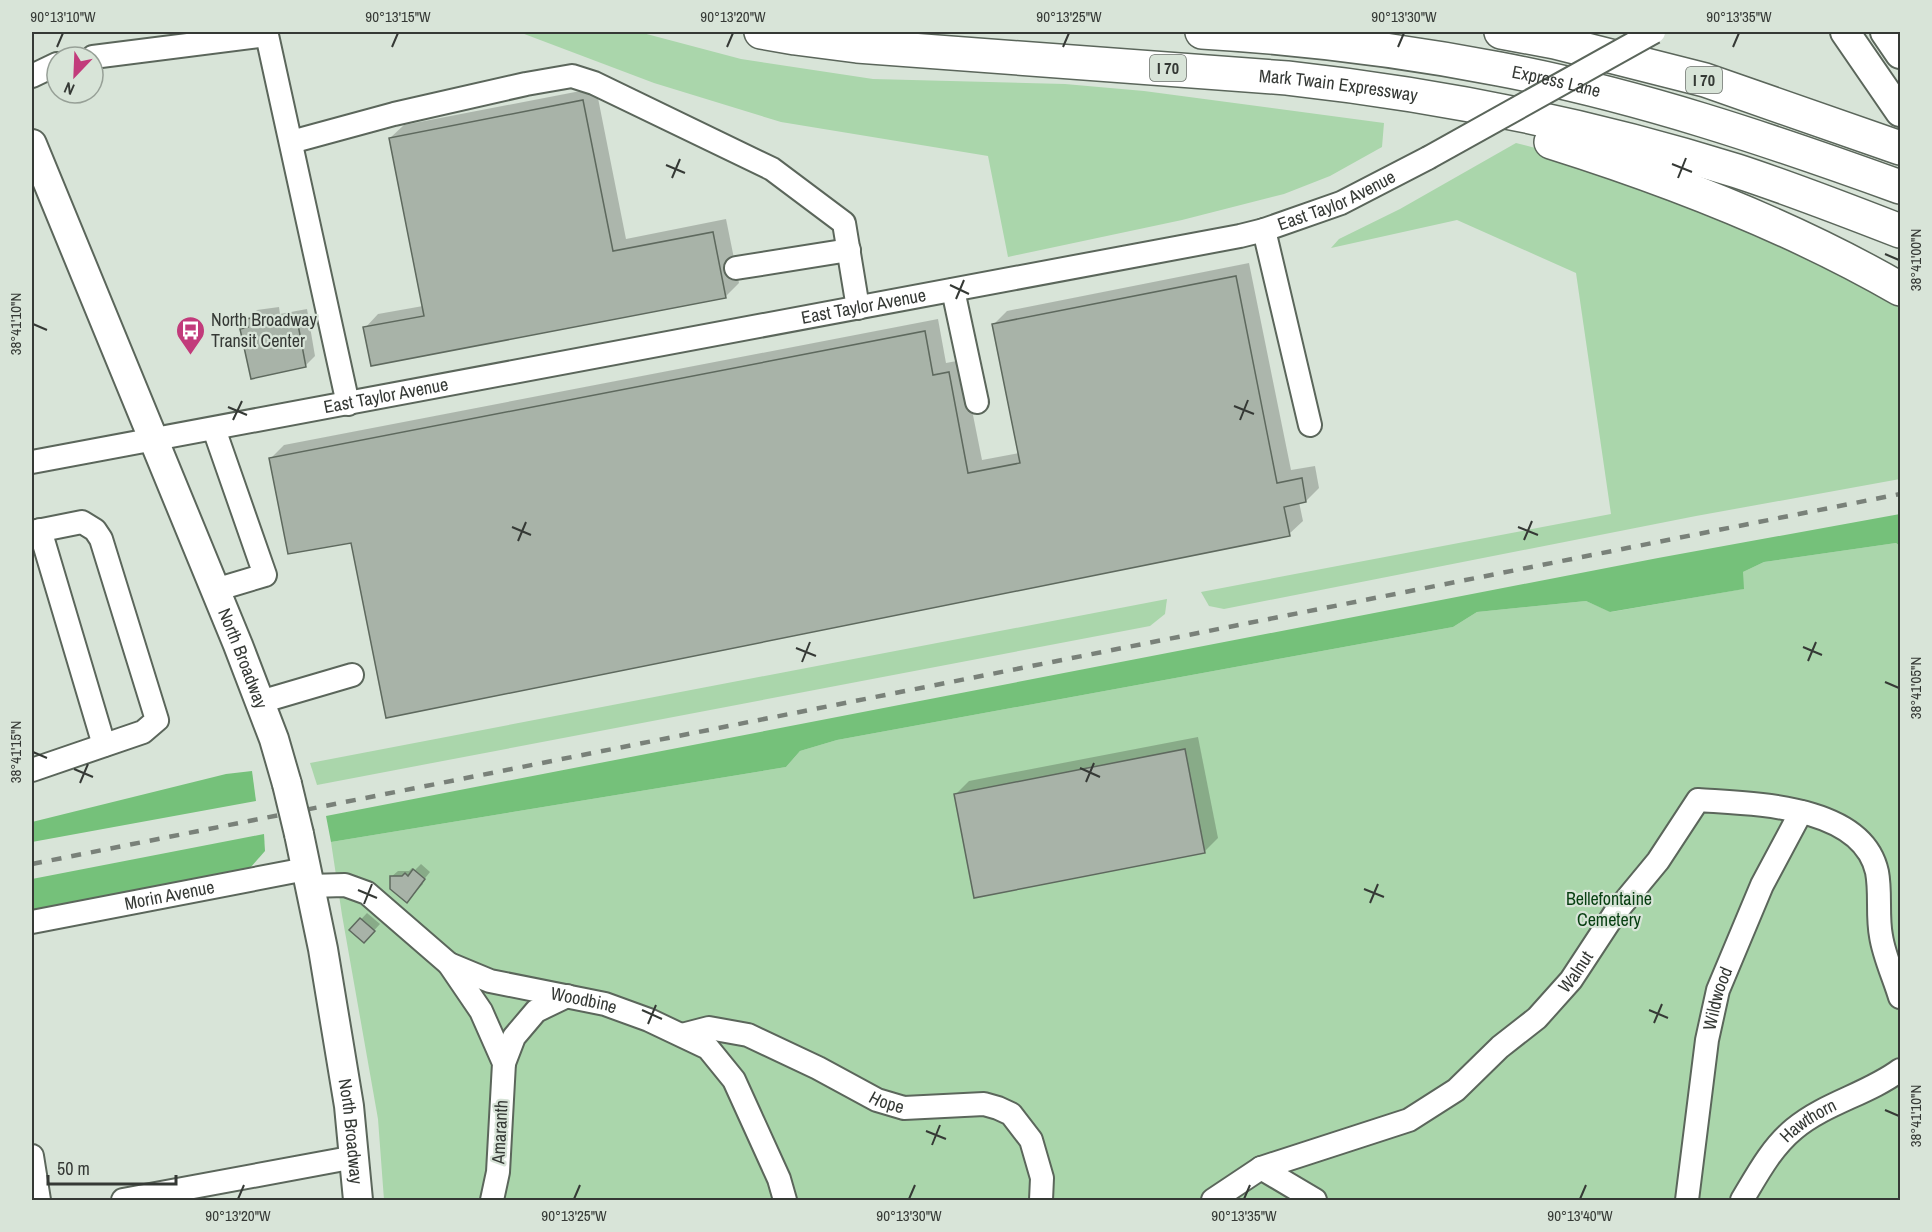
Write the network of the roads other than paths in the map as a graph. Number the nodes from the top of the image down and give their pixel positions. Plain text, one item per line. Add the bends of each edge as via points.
1 (761, 32) edge
2 (1202, 32) edge
3 (1501, 32) edge
4 (1654, 32) edge
5 (1845, 32) edge
6 (1885, 32) edge
7 (1900, 54) edge
8 (105, 55) edge
9 (1413, 94) junction
10 (1900, 112) edge
11 (291, 142) junction
12 (32, 144) edge
13 (1900, 148) edge
14 (37, 171) edge
15 (1900, 188) edge
16 (1264, 230) junction
17 (1900, 231) edge
18 (849, 250) junction
19 (736, 268) dead end
20 (1900, 289) edge
21 (953, 290) junction
22 (858, 308) junction
23 (977, 402) dead end
24 (348, 404) junction
25 (1310, 425) dead end
26 (214, 429) junction
27 (153, 440) junction
28 (32, 462) edge
29 (36, 531) edge
30 (215, 590) junction
31 (352, 675) dead end
32 (260, 702) junction
33 (104, 745) junction
34 (32, 770) edge
35 (1801, 812) junction
36 (308, 878) junction
37 (32, 922) edge
38 (449, 964) junction
39 (567, 996) junction
40 (1900, 997) edge
41 (682, 1035) junction
42 (504, 1063) junction
43 (1900, 1070) edge
44 (32, 1156) edge
45 (355, 1157) junction
46 (1261, 1168) junction
47 (39, 1200) edge
48 (123, 1200) edge
49 (358, 1200) edge
50 (492, 1200) edge
51 (784, 1200) edge
52 (1041, 1200) edge
53 (1213, 1200) edge
54 (1315, 1200) edge
55 (1687, 1200) edge
56 (1742, 1200) edge

1 - 9 highway, Mark Twain Expressway / I 70 via 857,46 1265,76
2 - 15 highway, Express Lane via 1317,42 1501,69 1729,128
3 - 13 highway, I 70 via 1705,80
4 - 16 street, East Taylor Avenue, bridge via 1341,203
5 - 10 main road
6 - 7 main road
8 - 11 street via 267,35
9 - 17 highway, Mark Twain Expressway / I 70 via 1650,145 1738,172
9 - 20 highway via 1726,204 1832,252
11 - 18 street via 394,114 572,76 594,83 772,170 844,223
11 - 24 street
12 - 14 main road, North Broadway
14 - 27 main road, North Broadway
16 - 21 street, East Taylor Avenue
16 - 25 street
18 - 19 street
18 - 22 street
21 - 22 street, East Taylor Avenue
21 - 23 street
22 - 24 street, East Taylor Avenue
24 - 26 street, East Taylor Avenue
26 - 27 street, East Taylor Avenue
26 - 30 street via 265,575
27 - 28 street, East Taylor Avenue
27 - 30 main road, North Broadway
29 - 33 street
29 - 33 street via 82,522 95,530 100,539 157,720 143,732
30 - 32 main road, North Broadway
31 - 32 street
32 - 36 main road, North Broadway, bridge via 287,784
33 - 34 street
35 - 40 street, Walnut via 1829,821 1854,836 1869,853 1876,872 1881,937
35 - 46 street, Walnut via 1698,800 1571,980 1537,1018 1456,1090 1409,1120
35 - 55 street, Wildwood via 1762,885 1718,990 1707,1040
36 - 37 street, Morin Avenue
36 - 38 street, Woodbine via 367,893
36 - 45 main road, North Broadway via 339,1043
38 - 39 street, Woodbine via 490,981
38 - 42 street, Amaranth via 481,1011
39 - 41 street, Woodbine via 605,1004
39 - 42 street, Amaranth via 536,1011 514,1037
41 - 51 street, Woodbine via 708,1048 734,1080 779,1179
41 - 52 street, Hope via 709,1028 748,1035 877,1100 904,1108 941,1104 984,1104 998,1108 1011,1114 1031,1140 1042,1178
42 - 50 street, Amaranth via 498,1172
43 - 56 street, Hawthorn via 1795,1127 1778,1144
44 - 47 street
45 - 48 street
45 - 49 main road, North Broadway
46 - 53 street, Walnut
46 - 54 street

